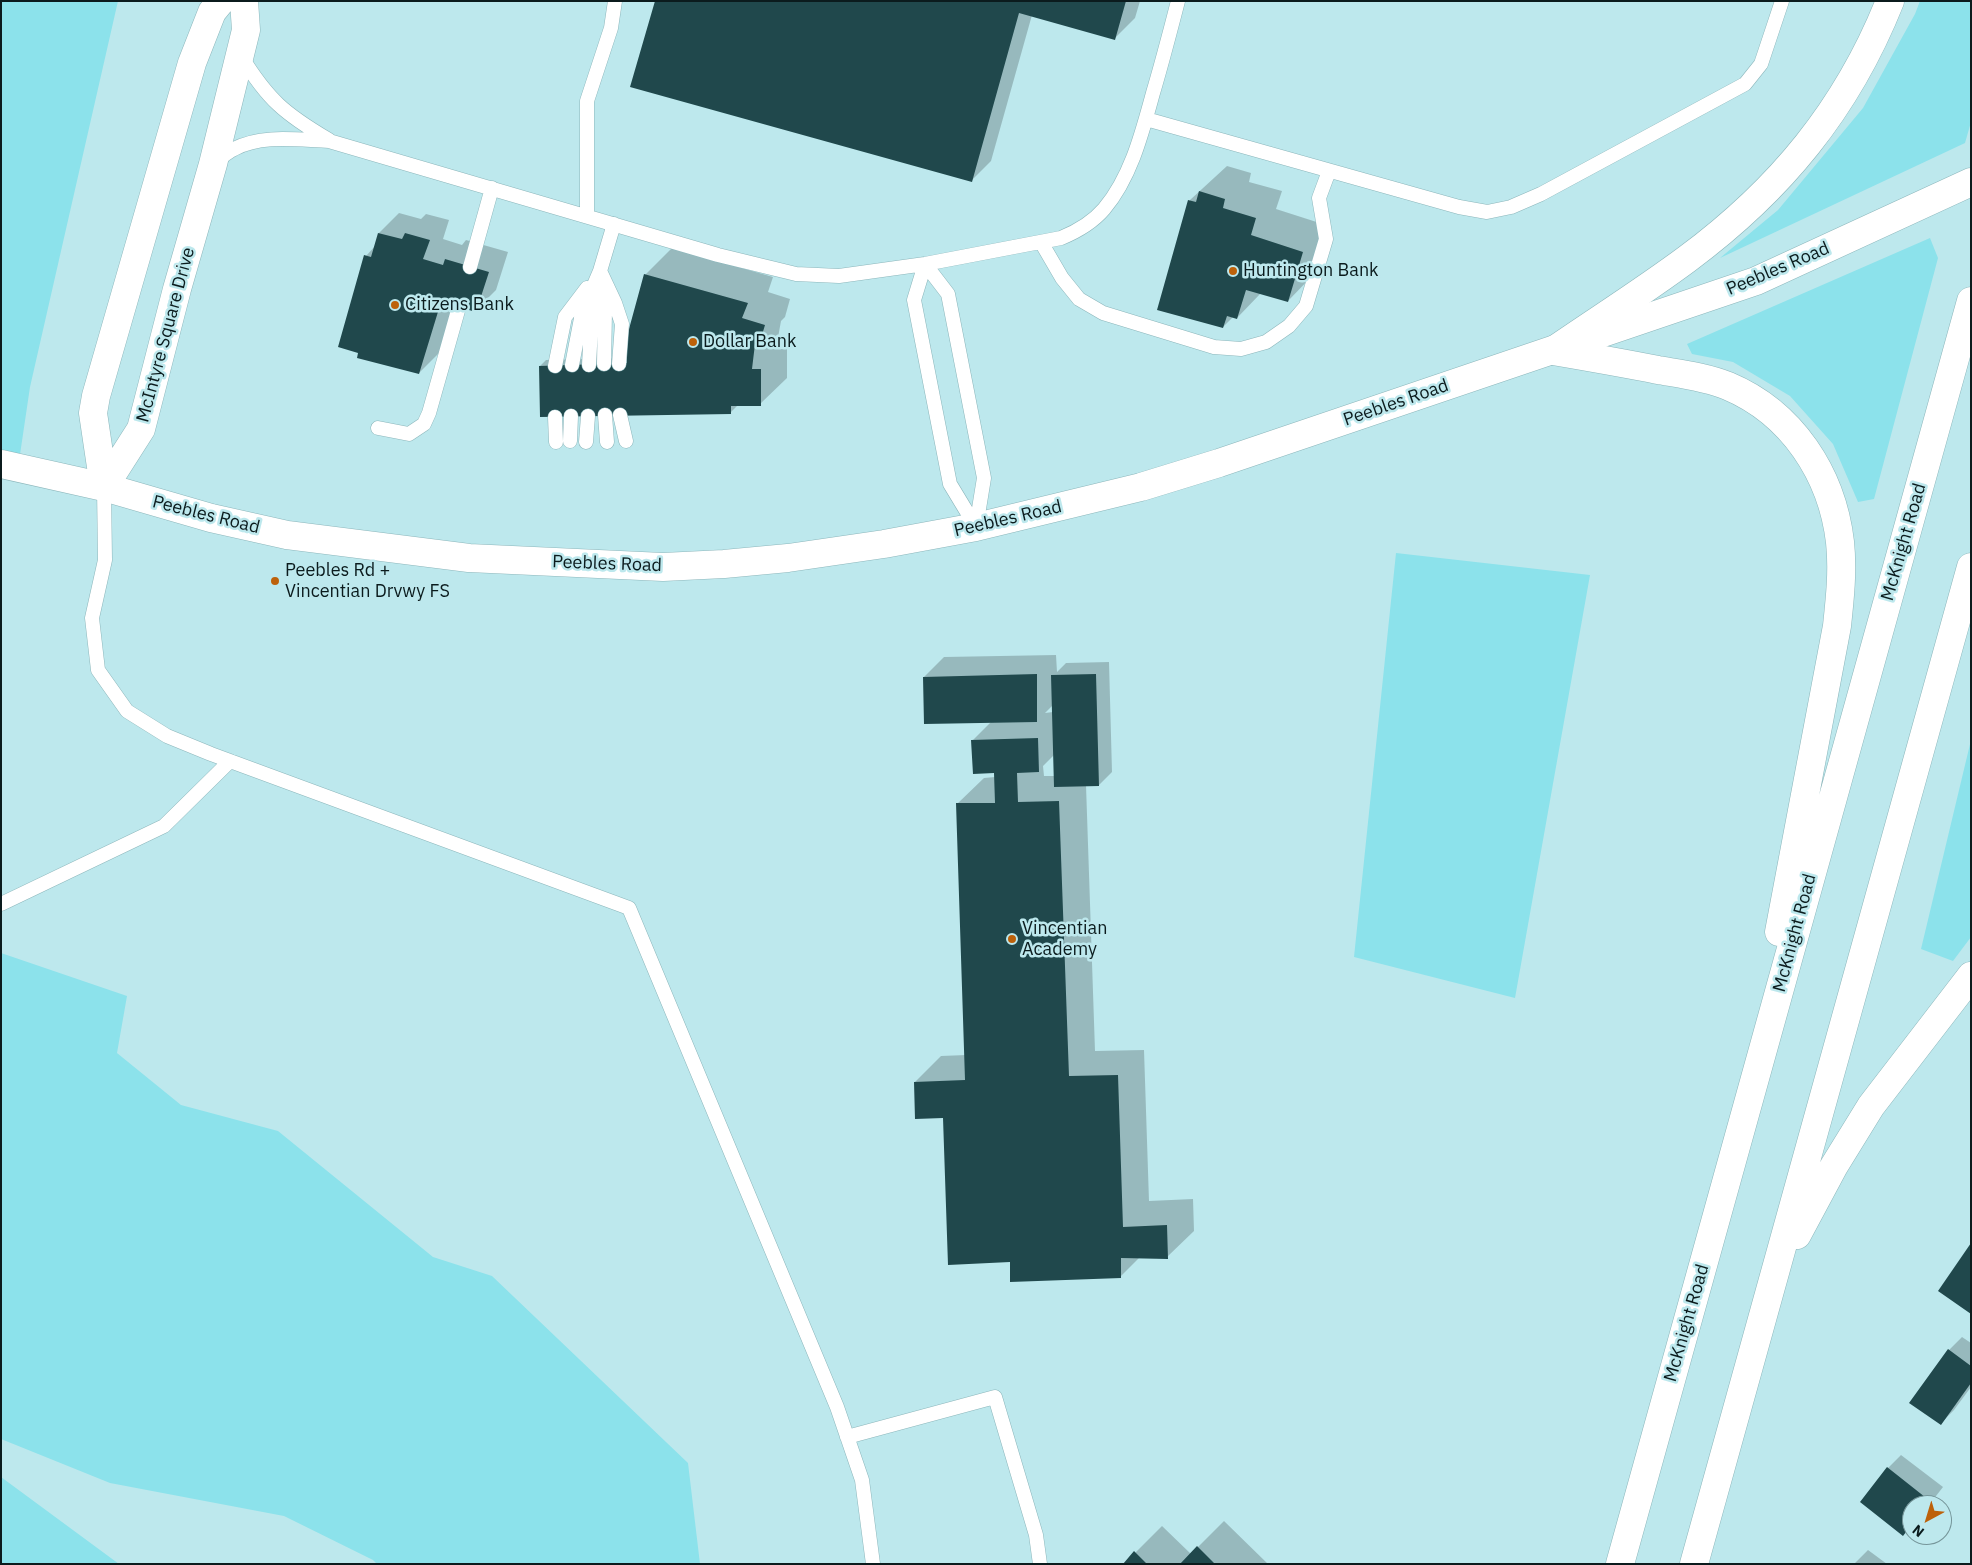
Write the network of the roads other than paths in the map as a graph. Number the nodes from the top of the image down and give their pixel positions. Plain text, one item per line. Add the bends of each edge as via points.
1 (221, 1) edge
2 (244, 1) edge
3 (615, 1) edge
4 (1178, 1) edge
5 (1782, 1) edge
6 (1890, 1) edge
7 (240, 54) junction
8 (1146, 119) junction
9 (329, 141) junction
10 (212, 164) junction
11 (1329, 171) junction
12 (1971, 182) edge
13 (492, 188) junction
14 (587, 215) junction
15 (614, 224) junction
16 (1041, 242) junction
17 (925, 264) junction
18 (470, 267) dead end
19 (600, 271) junction
20 (1971, 301) edge
21 (459, 307) dead end
22 (1553, 350) junction
23 (604, 364) dead end
24 (619, 364) dead end
25 (572, 365) dead end
26 (588, 365) dead end
27 (555, 366) dead end
28 (605, 415) dead end
29 (620, 415) dead end
30 (571, 416) dead end
31 (588, 416) dead end
32 (555, 417) dead end
33 (378, 428) dead end
34 (626, 441) dead end
35 (586, 442) dead end
36 (607, 442) dead end
37 (1, 464) edge
38 (104, 487) junction
39 (976, 527) junction
40 (1971, 568) edge
41 (230, 761) junction
42 (1, 904) edge
43 (1971, 976) edge
44 (1743, 1123) junction
45 (1772, 1283) junction
46 (847, 1437) junction
47 (873, 1564) edge
48 (1040, 1564) edge
49 (1620, 1564) edge
50 (1694, 1564) edge

1 - 38 main road via 212,12 186,81 96,396 93,413
2 - 7 main road, McIntyre Square Drive via 246,30
3 - 14 lane via 587,101
4 - 8 lane
5 - 11 lane via 1761,64 1745,84 1511,207 1487,212 1459,207
6 - 22 main road via 1852,81 1811,142 1783,174 1752,205 1687,259
7 - 9 lane via 256,82 272,100 293,119
7 - 10 main road, McIntyre Square Drive
8 - 11 lane
8 - 16 lane via 1133,159 1103,210 1079,230
9 - 10 lane via 273,139 252,142 234,149
9 - 13 lane
10 - 38 main road, McIntyre Square Drive via 141,429
11 - 16 lane via 1319,198 1326,239 1306,306 1289,326 1266,342 1241,349 1214,346 1104,313 1079,299
12 - 22 main road, Peebles Road via 1756,281
13 - 14 lane
13 - 18 lane
14 - 15 lane
15 - 17 lane via 796,274 839,276
15 - 19 lane
16 - 17 lane
17 - 39 lane via 948,294 984,478
17 - 39 lane via 914,300 950,484
19 - 23 lane via 606,311
19 - 24 lane via 622,324
19 - 25 lane via 582,313
19 - 26 lane
19 - 27 lane via 565,318
20 - 44 main road, McKnight Road
21 - 33 lane via 424,424 409,434
22 - 39 main road, Peebles Road via 1167,479
22 - 44 main road via 1701,378 1728,386 1751,398 1790,428 1804,446 1828,491 1835,515 1842,568 1837,626
28 - 36 lane
29 - 34 lane
30 - 32 lane via 563,441
31 - 35 lane
37 - 38 main road, Peebles Road
38 - 39 main road, Peebles Road via 211,518 287,535 470,558 663,567 724,564 884,544
38 - 41 lane via 105,560 92,618 98,670 127,711 166,736
40 - 45 main road
41 - 42 lane via 164,826
41 - 46 lane via 629,908
43 - 45 main road via 1851,1136
44 - 49 main road, McKnight Road
45 - 50 main road
46 - 47 lane via 862,1480
46 - 48 lane via 995,1397 1036,1536

